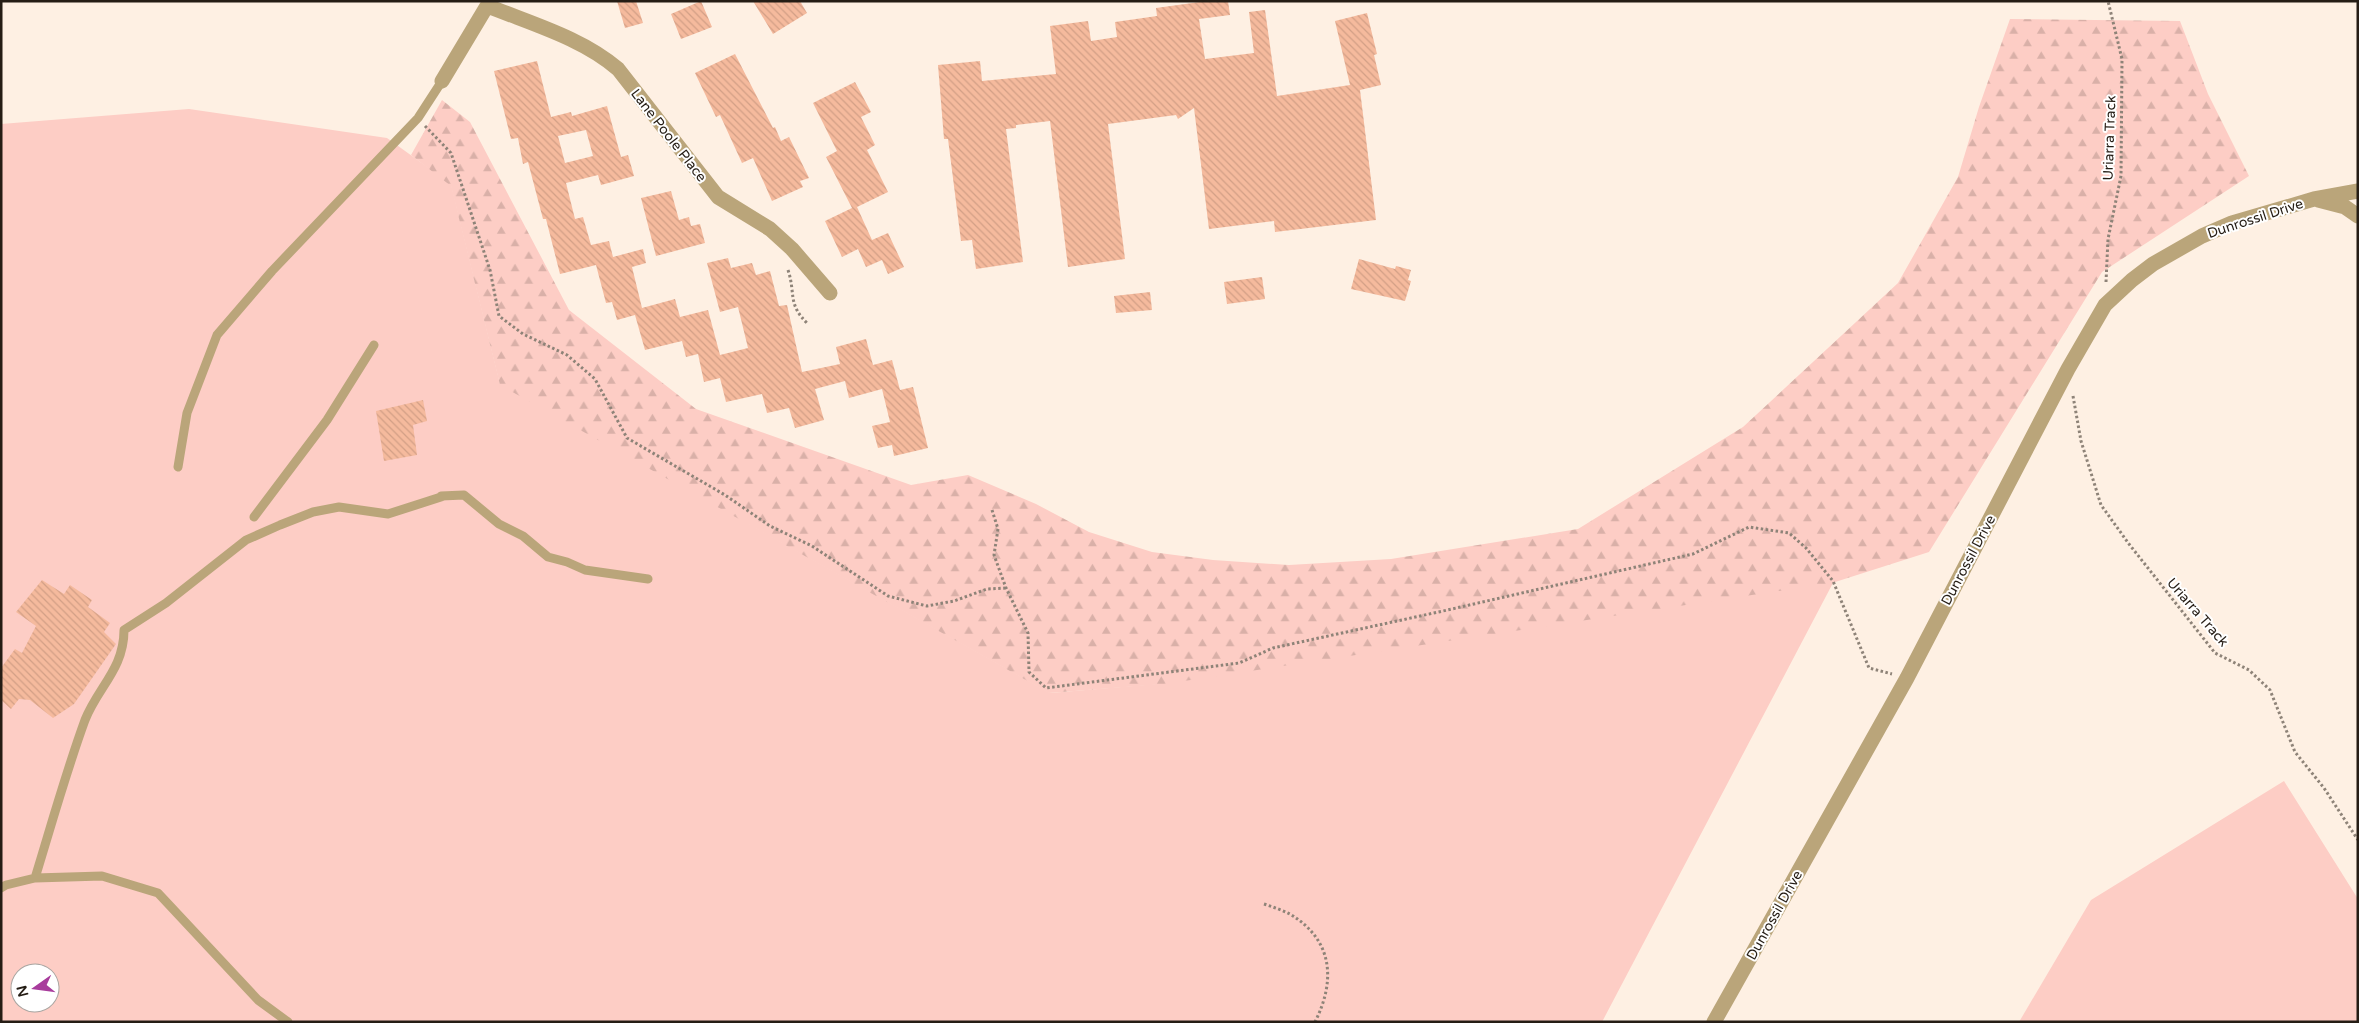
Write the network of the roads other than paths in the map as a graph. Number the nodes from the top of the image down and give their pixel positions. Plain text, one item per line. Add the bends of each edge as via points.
1 (489, 4) edge
2 (442, 81) joint
3 (2358, 191) edge
4 (2314, 199) junction
5 (2358, 216) edge
6 (830, 293) dead end
7 (374, 345) dead end
8 (178, 467) dead end
9 (254, 517) dead end
10 (648, 578) dead end
11 (35, 878) junction
12 (1, 888) edge
13 (288, 1022) edge
14 (1714, 1022) edge

1 - 2 street
1 - 6 street, Lane Poole Place via 590,48 606,59 718,197 770,230 792,249
2 - 8 lane via 418,118 272,271 217,336 186,413
3 - 4 street, Dunrossil Drive
4 - 5 street, Dunrossil Drive via 2338,204
4 - 14 street, Dunrossil Drive via 2232,223 2202,236 2153,264 2105,306 2068,369 1907,678
7 - 9 lane via 327,420
10 - 11 lane via 585,570 548,557 523,536 499,524 464,495 442,496 388,514 339,507 312,512 246,540 166,603 124,630 124,645 114,671 86,718
11 - 12 lane
11 - 13 lane via 102,876 158,893 258,1000

